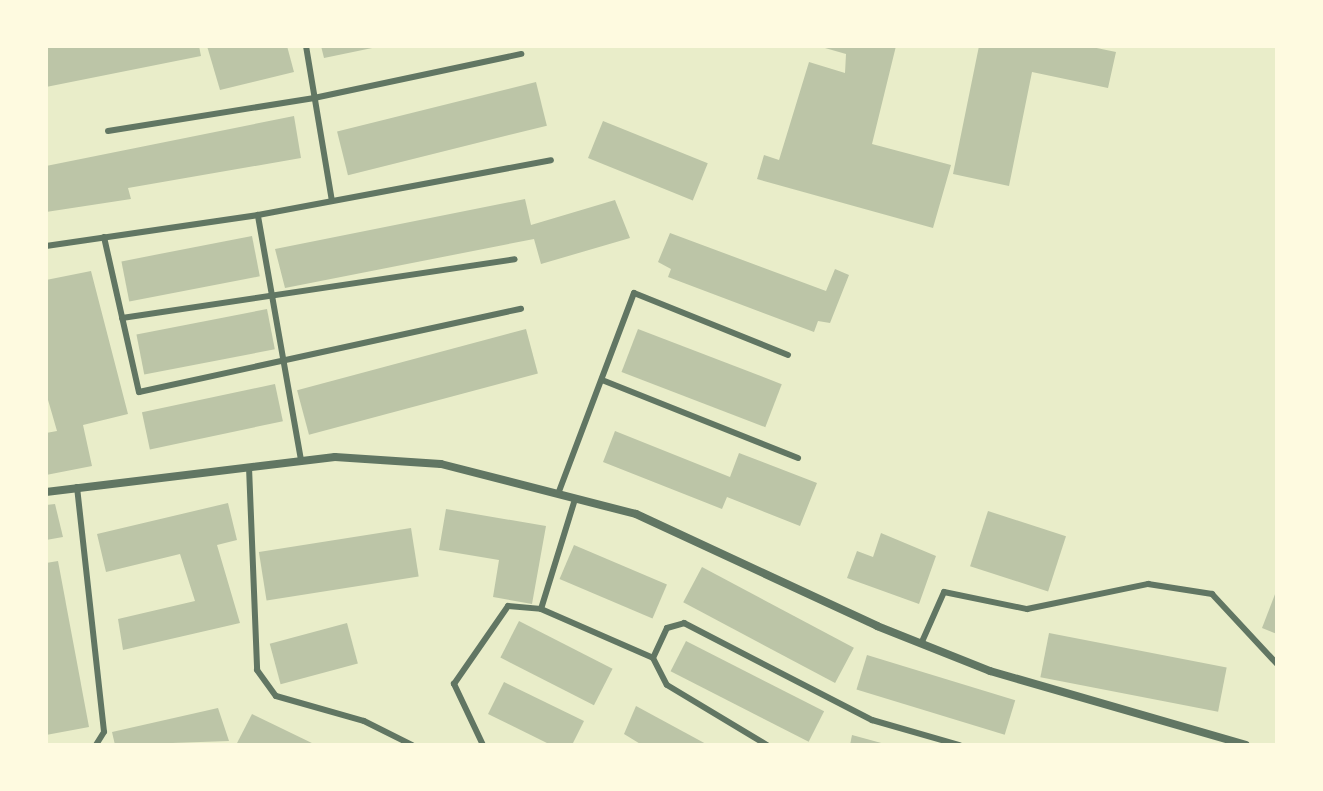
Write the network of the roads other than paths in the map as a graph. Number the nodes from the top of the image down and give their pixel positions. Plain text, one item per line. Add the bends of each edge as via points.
1 (306, 46) edge
2 (521, 54) dead end
3 (314, 98) junction
4 (108, 131) dead end
5 (551, 160) dead end
6 (332, 201) junction
7 (258, 215) junction
8 (104, 237) junction
9 (46, 246) edge
10 (515, 259) dead end
11 (273, 298) junction
12 (521, 309) dead end
13 (122, 318) junction
14 (788, 355) dead end
15 (285, 359) junction
16 (602, 380) junction
17 (798, 458) dead end
18 (301, 460) junction
19 (249, 464) junction
20 (77, 487) junction
21 (46, 492) edge
22 (558, 494) junction
23 (575, 499) junction
24 (541, 609) junction
25 (921, 644) junction
26 (653, 658) junction
27 (1277, 664) edge
28 (96, 745) edge
29 (412, 745) edge
30 (483, 745) edge
31 (767, 745) edge
32 (959, 745) edge
33 (1246, 745) edge

1 - 3 lane
2 - 3 lane
3 - 4 lane
3 - 6 lane
5 - 6 lane
6 - 7 lane
7 - 8 lane
7 - 11 lane
8 - 9 lane
8 - 13 lane
10 - 11 lane
11 - 13 lane
11 - 15 lane
12 - 15 lane
13 - 15 lane via 139,392
14 - 16 lane via 634,293
15 - 18 lane
16 - 17 lane
16 - 22 lane
18 - 19 street
18 - 22 street via 441,464
19 - 20 street
19 - 29 lane via 257,670 276,696 364,721
20 - 21 street
20 - 28 lane via 104,732
22 - 23 street
23 - 24 lane
23 - 25 street via 636,514
24 - 26 lane
24 - 30 lane via 508,606 454,684
25 - 27 lane via 944,592 1027,609 1148,584 1212,594
25 - 33 street via 1055,692
26 - 31 lane via 667,685
26 - 32 lane via 667,628 684,623 872,720

